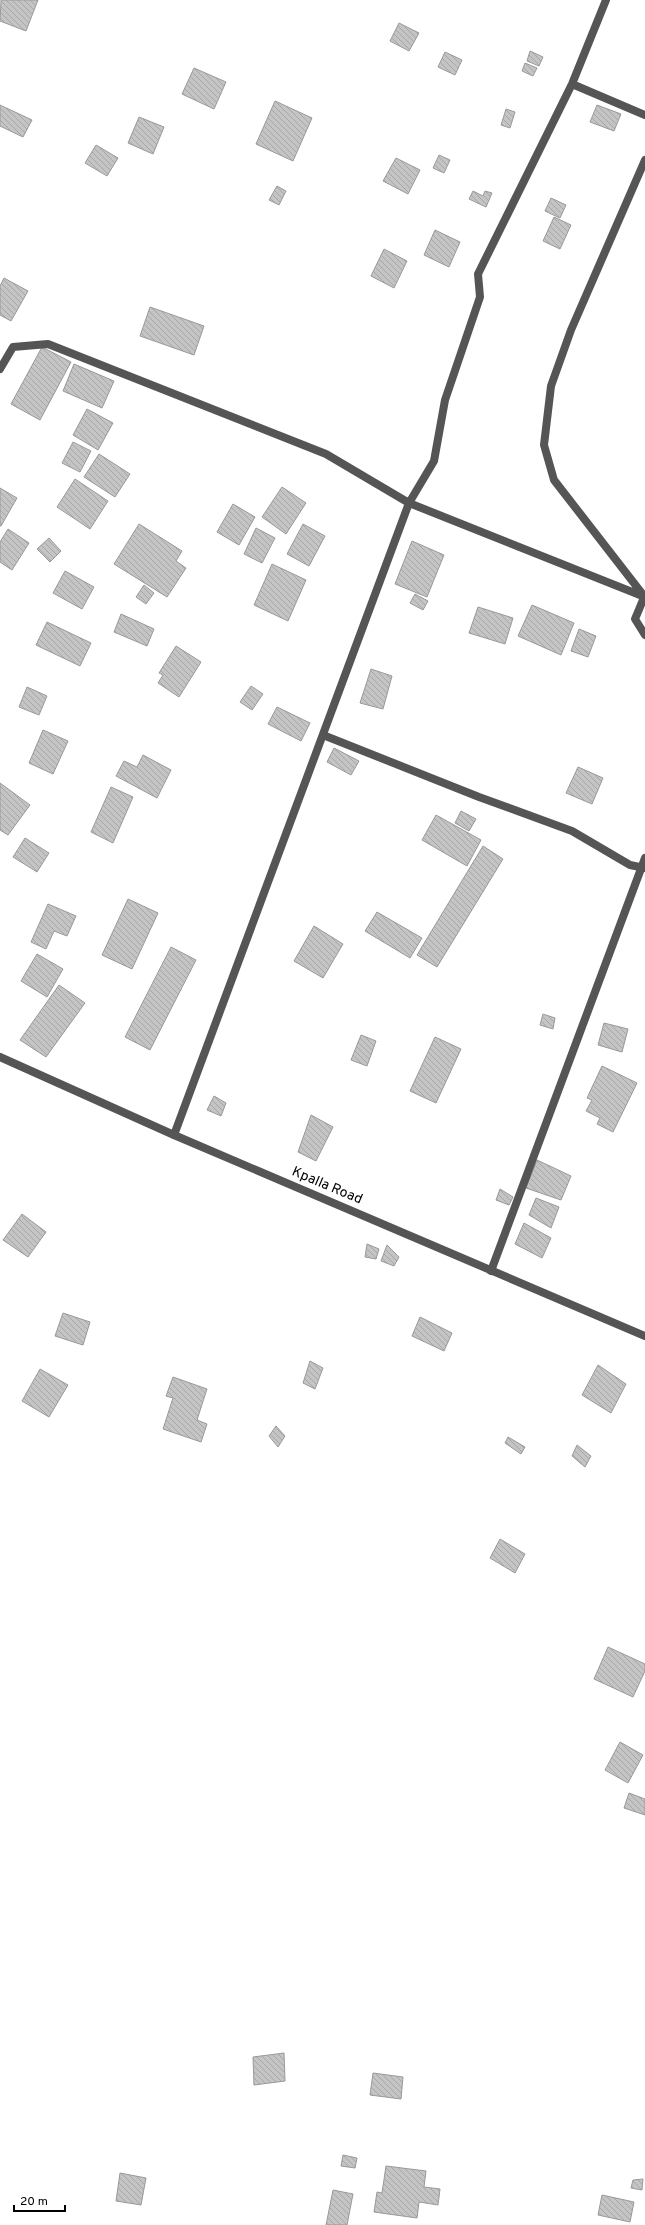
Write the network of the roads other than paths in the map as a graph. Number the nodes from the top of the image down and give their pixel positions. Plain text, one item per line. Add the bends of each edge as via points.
1 (606, 0) edge
2 (572, 84) junction
3 (645, 115) edge
4 (645, 160) edge
5 (0, 369) edge
6 (409, 503) junction
7 (645, 596) edge
8 (645, 635) edge
9 (323, 734) junction
10 (645, 858) edge
11 (643, 868) edge
12 (0, 1057) edge
13 (174, 1135) junction
14 (491, 1271) junction
15 (645, 1336) edge

1 - 2 street
2 - 3 street
2 - 6 street via 478,274 480,297 445,400 434,461
4 - 7 street via 571,330 551,386 544,445 554,480
5 - 6 street via 13,347 48,344 326,454
6 - 7 street
6 - 9 street
7 - 8 street via 635,619
9 - 11 street via 479,797 572,831 630,865
9 - 13 street
10 - 11 street
11 - 14 street
12 - 13 street, Kpalla Road
13 - 14 street, Kpalla Road
14 - 15 street, Kpalla Road

